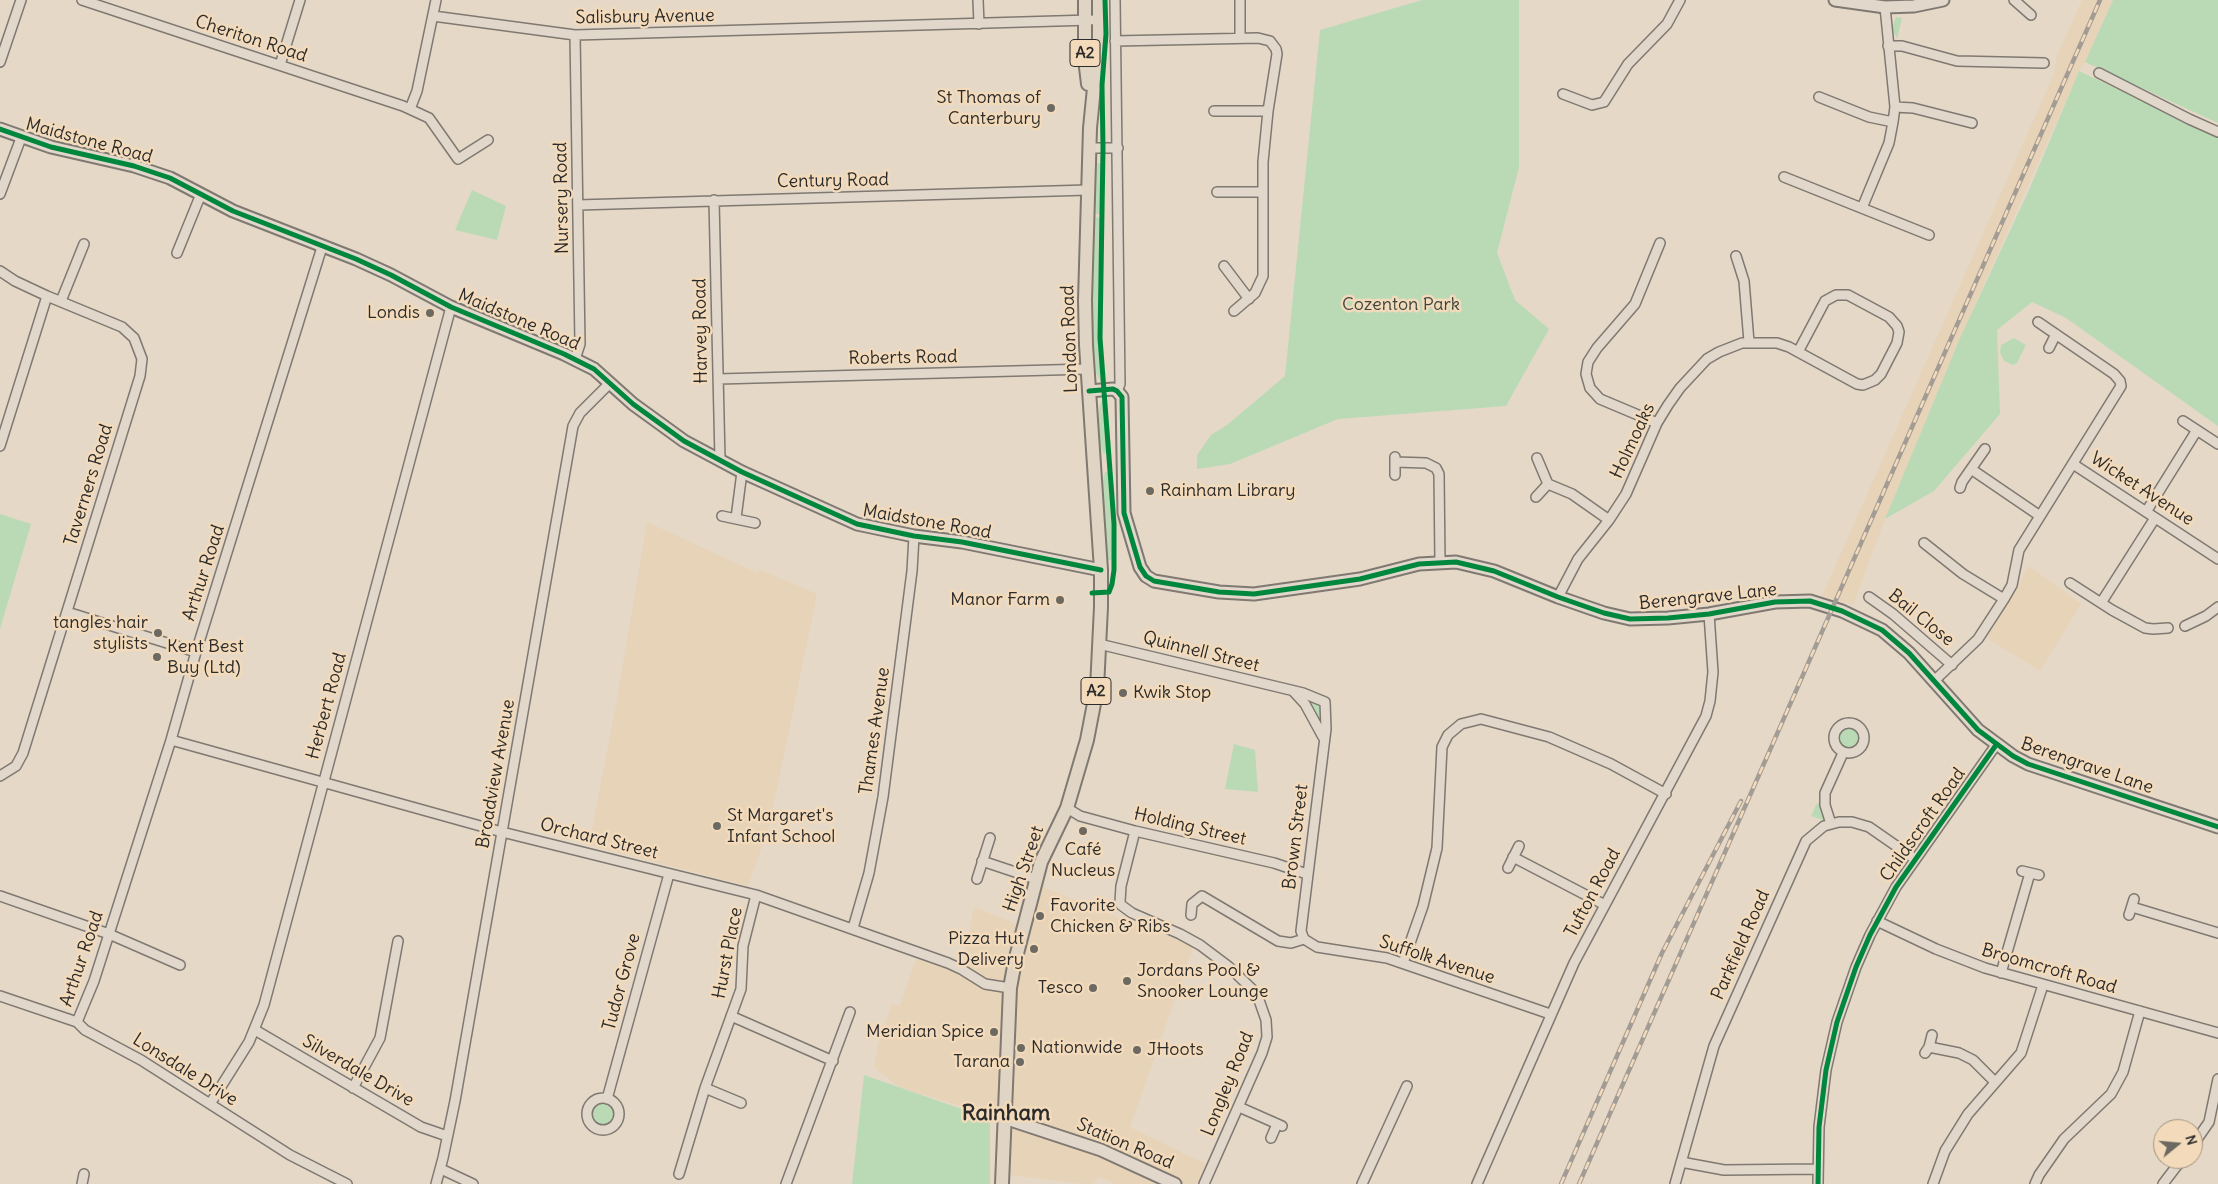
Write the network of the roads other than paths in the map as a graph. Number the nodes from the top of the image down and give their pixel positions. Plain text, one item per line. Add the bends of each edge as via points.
1 (21, 0) edge
2 (82, 0) edge
3 (300, 0) edge
4 (436, 0) edge
5 (978, 0) edge
6 (1084, 0) edge
7 (1099, 0) edge
8 (1114, 0) edge
9 (1240, 0) edge
10 (1680, 0) edge
11 (1835, 0) edge
12 (1943, 0) edge
13 (2014, 0) edge
14 (1885, 7) junction
15 (2031, 14) dead end
16 (432, 16) junction
17 (1100, 19) junction
18 (1085, 20) junction
19 (979, 24) junction
20 (575, 35) junction
21 (1240, 38) junction
22 (1115, 41) junction
23 (1888, 46) junction
24 (0, 62) edge
25 (2044, 63) dead end
26 (280, 66) junction
27 (2099, 73) dead end
28 (1563, 94) dead end
29 (1818, 97) dead end
30 (1091, 106) junction
31 (1894, 107) junction
32 (410, 109) junction
33 (1214, 111) dead end
34 (1268, 111) junction
35 (1894, 122) junction
36 (1972, 123) dead end
37 (0, 129) edge
38 (2218, 132) edge
39 (21, 138) junction
40 (488, 140) dead end
41 (1090, 148) junction
42 (1118, 148) junction
43 (1784, 176) dead end
44 (1088, 190) junction
45 (1217, 192) dead end
46 (1262, 192) junction
47 (0, 194) edge
48 (201, 194) junction
49 (714, 200) junction
50 (578, 205) junction
51 (1862, 208) junction
52 (1929, 235) dead end
53 (1660, 243) dead end
54 (84, 244) dead end
55 (322, 246) junction
56 (177, 253) dead end
57 (1736, 256) dead end
58 (1224, 266) dead end
59 (0, 271) edge
60 (47, 296) junction
61 (1249, 299) junction
62 (61, 301) junction
63 (451, 307) junction
64 (1234, 311) dead end
65 (2038, 322) dead end
66 (2056, 334) junction
67 (1749, 342) junction
68 (2049, 348) dead end
69 (1798, 352) junction
70 (575, 359) junction
71 (1088, 369) junction
72 (718, 379) junction
73 (610, 383) junction
74 (1089, 391) junction
75 (1117, 391) junction
76 (2183, 421) dead end
77 (1657, 423) junction
78 (2197, 430) junction
79 (2218, 444) edge
80 (0, 446) edge
81 (1985, 449) dead end
82 (1537, 458) dead end
83 (720, 460) junction
84 (2073, 464) junction
85 (1970, 469) junction
86 (742, 472) junction
87 (1394, 475) dead end
88 (1548, 484) junction
89 (1960, 488) dead end
90 (1536, 497) dead end
91 (2146, 512) junction
92 (722, 516) dead end
93 (2040, 516) junction
94 (736, 518) junction
95 (2155, 518) junction
96 (1609, 520) junction
97 (755, 523) dead end
98 (914, 536) junction
99 (1924, 543) dead end
100 (2218, 559) edge
101 (1440, 562) junction
102 (1100, 570) junction
103 (2070, 584) dead end
104 (1558, 597) junction
105 (1869, 597) dead end
106 (2004, 599) junction
107 (2101, 604) junction
108 (2218, 606) edge
109 (67, 612) junction
110 (1709, 614) junction
111 (2185, 626) dead end
112 (2168, 628) dead end
113 (1100, 644) junction
114 (196, 652) junction
115 (1952, 665) junction
116 (1934, 681) junction
117 (1294, 692) junction
118 (1323, 737) junction
119 (171, 740) junction
120 (1996, 745) junction
121 (1843, 753) dead end
122 (0, 776) edge
123 (324, 783) junction
124 (1666, 794) junction
125 (1067, 808) junction
126 (1830, 824) junction
127 (2218, 827) edge
128 (1135, 831) junction
129 (502, 832) junction
130 (990, 838) dead end
131 (1519, 846) dead end
132 (1514, 857) junction
133 (1915, 859) junction
134 (982, 861) junction
135 (1508, 868) dead end
136 (2030, 873) dead end
137 (669, 874) junction
138 (1308, 874) junction
139 (977, 879) dead end
140 (1036, 879) junction
141 (756, 895) junction
142 (0, 896) edge
143 (1605, 905) junction
144 (2132, 907) dead end
145 (1191, 915) dead end
146 (1877, 921) junction
147 (853, 928) junction
148 (2218, 933) edge
149 (109, 934) junction
150 (1304, 939) junction
151 (398, 941) dead end
152 (1403, 963) junction
153 (180, 965) dead end
154 (2000, 972) junction
155 (2044, 985) junction
156 (1010, 988) junction
157 (0, 996) edge
158 (850, 1012) dead end
159 (2140, 1012) junction
160 (1550, 1014) junction
161 (731, 1016) junction
162 (77, 1022) junction
163 (254, 1030) junction
164 (2218, 1033) edge
165 (1932, 1035) dead end
166 (833, 1061) junction
167 (2218, 1079) edge
168 (1995, 1082) junction
169 (1407, 1086) dead end
170 (353, 1088) junction
171 (705, 1088) junction
172 (607, 1099) dead end
173 (741, 1103) dead end
174 (210, 1104) junction
175 (1239, 1107) junction
176 (1004, 1118) junction
177 (2203, 1131) edge
178 (447, 1136) junction
179 (1271, 1138) dead end
180 (1682, 1162) junction
181 (682, 1164) junction
182 (691, 1168) dead end
183 (441, 1169) junction
184 (1818, 1169) junction
185 (2174, 1169) edge
186 (84, 1174) dead end
187 (679, 1174) dead end
188 (82, 1184) edge
189 (347, 1184) edge
190 (436, 1184) edge
191 (473, 1184) edge
192 (786, 1184) edge
193 (1002, 1184) edge
194 (1175, 1184) edge
195 (1204, 1184) edge
196 (1362, 1184) edge
197 (1477, 1184) edge
198 (1675, 1184) edge
199 (1818, 1184) edge
200 (1933, 1184) edge
201 (2035, 1184) edge
202 (2163, 1184) edge

1 - 24 street
2 - 26 street, Cheriton Road
3 - 26 street
4 - 16 street
5 - 19 street
6 - 18 main road, London Road / A2
7 - 17 main road, London Road / A2
8 - 22 street
9 - 21 street
10 - 28 street via 1667,24 1628,64 1604,102 1592,105
11 - 14 street
12 - 14 street
13 - 15 street
14 - 23 street
16 - 20 street, Salisbury Avenue
16 - 32 street via 417,91
17 - 18 street, Salisbury Avenue
17 - 30 main road, London Road / A2
18 - 19 street, Salisbury Avenue
18 - 30 main road, London Road / A2
19 - 20 street, Salisbury Avenue
20 - 50 street, Nursery Road
21 - 22 street
21 - 34 street via 1264,39 1276,50
22 - 42 street
23 - 25 street via 1902,46 1957,61
23 - 31 street
26 - 32 street, Cheriton Road
27 - 38 street
29 - 35 street via 1869,117
30 - 41 main road, London Road / A2
31 - 35 street
31 - 36 street via 1913,108
32 - 40 street, Cheriton Road via 432,121 458,159
33 - 34 street
34 - 46 street
35 - 51 street via 1889,143
37 - 39 street, Maidstone Road
39 - 47 street
39 - 48 street, Maidstone Road via 145,169
41 - 42 street
41 - 44 main road, London Road / A2
42 - 75 street via 1120,384
43 - 51 street
44 - 49 street, Century Road
44 - 71 main road, London Road / A2 via 1085,300
45 - 46 street
46 - 61 street via 1264,269 1259,287
48 - 55 street, Maidstone Road via 233,211
48 - 56 street
49 - 50 street, Century Road
49 - 72 street, Harvey Road
50 - 70 street, Nursery Road via 580,344
51 - 52 street
53 - 77 street via 1635,304 1597,348 1588,362 1586,374 1590,388 1600,400
54 - 62 street
55 - 63 street, Maidstone Road via 382,271
55 - 114 street, Arthur Road
57 - 67 street via 1744,281
58 - 61 street
59 - 60 street, Taverners Road
60 - 62 street, Taverners Road
60 - 80 street
61 - 64 street
62 - 109 street, Taverners Road via 122,327 134,338 142,360 140,376
63 - 70 street, Maidstone Road
63 - 123 street, Herbert Road
65 - 66 street
66 - 68 street
66 - 84 street via 2114,374 2121,386
67 - 69 street, Holmoaks via 1777,343
67 - 77 street, Holmoaks via 1730,347 1708,359 1680,388
69 - 69 street, Holmoaks via 1857,384 1870,384 1881,374 1899,332 1889,317 1848,296 1836,295 1825,302
70 - 73 street, Maidstone Road
71 - 72 street, Roberts Road
71 - 74 main road, London Road / A2
72 - 83 street, Harvey Road
73 - 83 street, Maidstone Road via 669,432
73 - 129 street, Broadview Avenue via 580,413 573,426
74 - 75 street
74 - 102 main road, London Road / A2
75 - 101 street, Berengrave Lane via 1122,397 1124,513 1136,555 1146,576 1154,581 1219,592 1254,594 1346,581
76 - 78 street
77 - 96 street, Holmoaks via 1634,477
78 - 79 street
78 - 91 street
81 - 85 street
82 - 88 street
83 - 86 street, Maidstone Road
84 - 91 street, Wicket Avenue
84 - 93 street
85 - 89 street
85 - 93 street
86 - 94 street
86 - 98 street, Maidstone Road via 857,524
87 - 101 street via 1395,460 1426,463 1436,468 1440,485
88 - 90 street
88 - 96 street via 1572,494
91 - 95 street, Wicket Avenue
92 - 94 street
93 - 106 street via 2019,550 2012,585
94 - 97 street
95 - 100 street, Wicket Avenue
95 - 107 street
96 - 104 street, Holmoaks via 1578,558
98 - 102 street, Maidstone Road via 962,542
98 - 147 street, Thames Avenue via 882,797 869,873
99 - 106 street via 1963,574
101 - 104 street, Berengrave Lane via 1479,566
102 - 113 main road, High Street / A2
103 - 107 street
104 - 110 street, Berengrave Lane via 1630,619
105 - 115 street, Bail Close via 1900,619
106 - 115 street via 1978,639
107 - 112 street via 2146,628
108 - 111 street
109 - 114 street
109 - 122 street, Taverners Road via 23,754 16,766
110 - 116 street, Berengrave Lane via 1775,602 1810,601 1842,611 1882,630 1910,653
110 - 124 street, Tufton Road via 1713,672 1710,700 1700,729
113 - 117 street, Quinnell Street
113 - 125 main road, High Street / A2 via 1093,713
114 - 119 street, Arthur Road
115 - 116 street
116 - 120 street, Berengrave Lane
117 - 118 street via 1304,702
117 - 118 street, Brown Street via 1325,702 1326,729
118 - 138 street, Brown Street
119 - 123 street, Orchard Street
119 - 149 street, Arthur Road
120 - 127 street, Berengrave Lane via 2028,764
120 - 133 street, Childscroft Road
121 - 126 street via 1825,793
123 - 129 street, Orchard Street
123 - 163 street, Herbert Road via 264,1005
124 - 143 street, Tufton Road
124 - 152 street via 1605,761 1549,737 1481,719 1461,724 1448,735 1442,747 1437,848 1423,906
125 - 128 street, Holding Street via 1080,816
125 - 140 main road, High Street / A2 via 1048,844
126 - 133 street via 1850,821 1867,826
126 - 180 street, Parkfield Road via 1806,841 1760,940 1714,1046
128 - 138 street, Holding Street
128 - 175 street, Longley Road via 1121,886 1121,905 1212,953 1252,989 1264,1011 1265,1044
129 - 137 street, Orchard Street
129 - 178 street, Broadview Avenue
130 - 134 street
131 - 132 street
132 - 135 street
132 - 143 street
133 - 146 street, Childscroft Road
134 - 139 street
134 - 140 street
136 - 154 street
137 - 141 street, Orchard Street
137 - 172 street, Tudor Grove
138 - 150 street, Brown Street via 1301,931
140 - 156 main road, High Street / A2 via 1020,934
141 - 147 street, Orchard Street
141 - 161 street, Hurst Place via 743,946 741,989
142 - 149 street
143 - 160 street, Tufton Road
144 - 148 street
145 - 150 street, Suffolk Avenue via 1192,904 1202,896 1278,941 1291,943
146 - 154 street, Broomcroft Road via 1948,954
146 - 184 street, Childscroft Road via 1856,967 1834,1032 1823,1091
147 - 156 street, Orchard Street via 956,966 985,984
149 - 153 street
149 - 162 street, Arthur Road
150 - 152 street, Suffolk Avenue via 1317,947
151 - 170 street via 380,1038
152 - 160 street, Suffolk Avenue
154 - 155 street, Broomcroft Road
155 - 159 street, Broomcroft Road
155 - 168 street via 2021,1053
156 - 176 main road, High Street / A2
157 - 162 street, Lonsdale Drive
158 - 166 street
159 - 164 street, Broomcroft Road
159 - 201 street via 2123,1072 2111,1094 2064,1139
160 - 197 street, Tufton Road
161 - 166 street, Hurst Place
161 - 171 street, Hurst Place
162 - 174 street, Lonsdale Drive via 85,1030 141,1060
163 - 170 street, Silverdale Drive
163 - 174 street, Herbert Road
165 - 168 street via 1927,1050 1959,1053 1973,1060
166 - 192 street
167 - 177 street via 2209,1122
168 - 200 street via 1945,1151
169 - 196 street
170 - 178 street, Silverdale Drive via 421,1127
171 - 173 street
171 - 181 street, Hurst Place
174 - 189 street, Lonsdale Drive via 290,1155
175 - 179 street via 1279,1125
175 - 195 street, Longley Road
176 - 193 main road, High Street / A2
176 - 194 street, Station Road via 1096,1148
178 - 183 street, Broadview Avenue
180 - 184 street via 1724,1170
180 - 198 street, Parkfield Road
181 - 182 street
181 - 187 street, Hurst Place
183 - 190 street, Broadview Avenue
183 - 191 street
184 - 199 street, Childscroft Road
185 - 202 street
186 - 188 street

